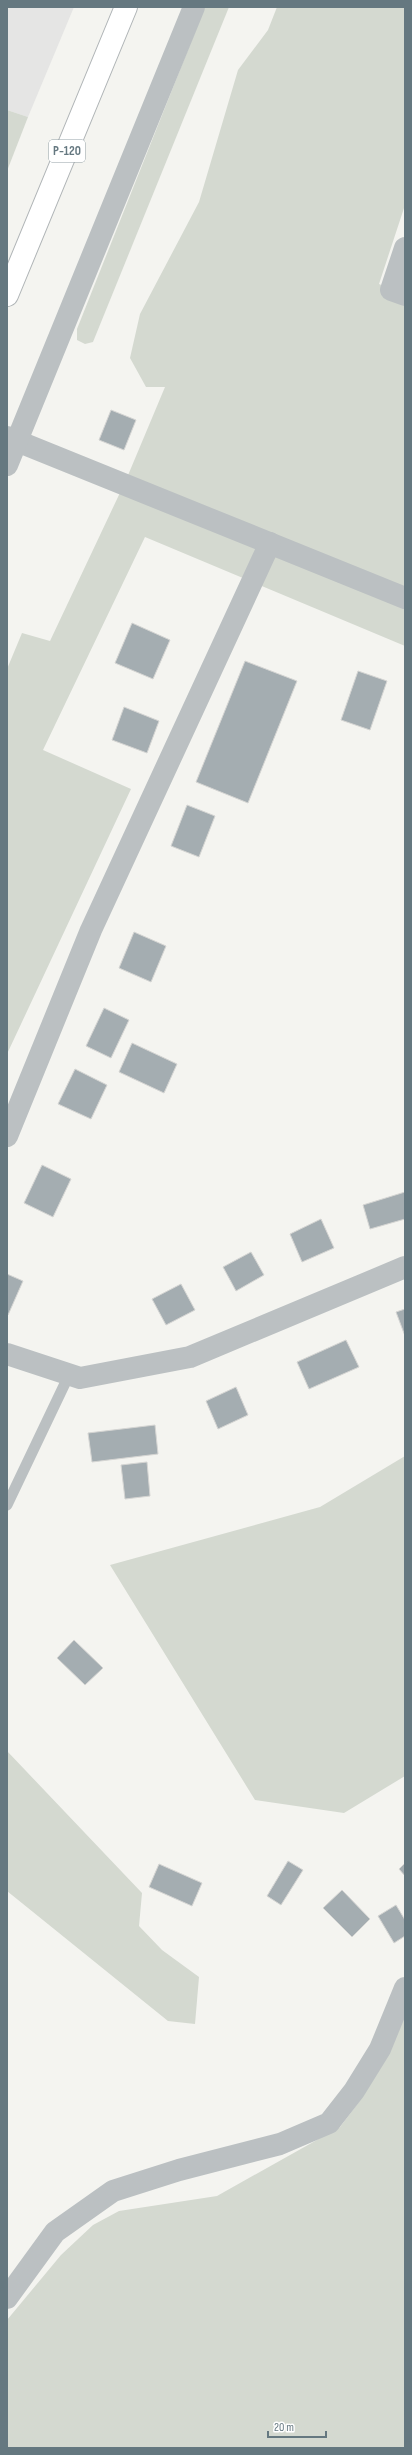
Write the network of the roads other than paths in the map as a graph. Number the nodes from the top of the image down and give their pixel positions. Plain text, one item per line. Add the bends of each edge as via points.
1 (126, 7) edge
2 (194, 7) edge
3 (405, 248) edge
4 (7, 295) edge
5 (405, 295) edge
6 (12, 439) edge
7 (7, 465) edge
8 (270, 543) junction
9 (405, 598) edge
10 (7, 1136) edge
11 (405, 1267) edge
12 (7, 1354) edge
13 (69, 1375) junction
14 (7, 1505) edge
15 (405, 1988) edge
16 (7, 2298) edge

1 - 4 highway, Р-120
2 - 6 street
3 - 5 street via 391,290
6 - 7 street
6 - 8 street
8 - 9 street
8 - 10 street via 91,930
11 - 13 street via 190,1357 80,1378
12 - 13 street
13 - 14 lane
15 - 16 street via 380,2049 354,2091 329,2123 280,2144 179,2170 113,2191 55,2232

